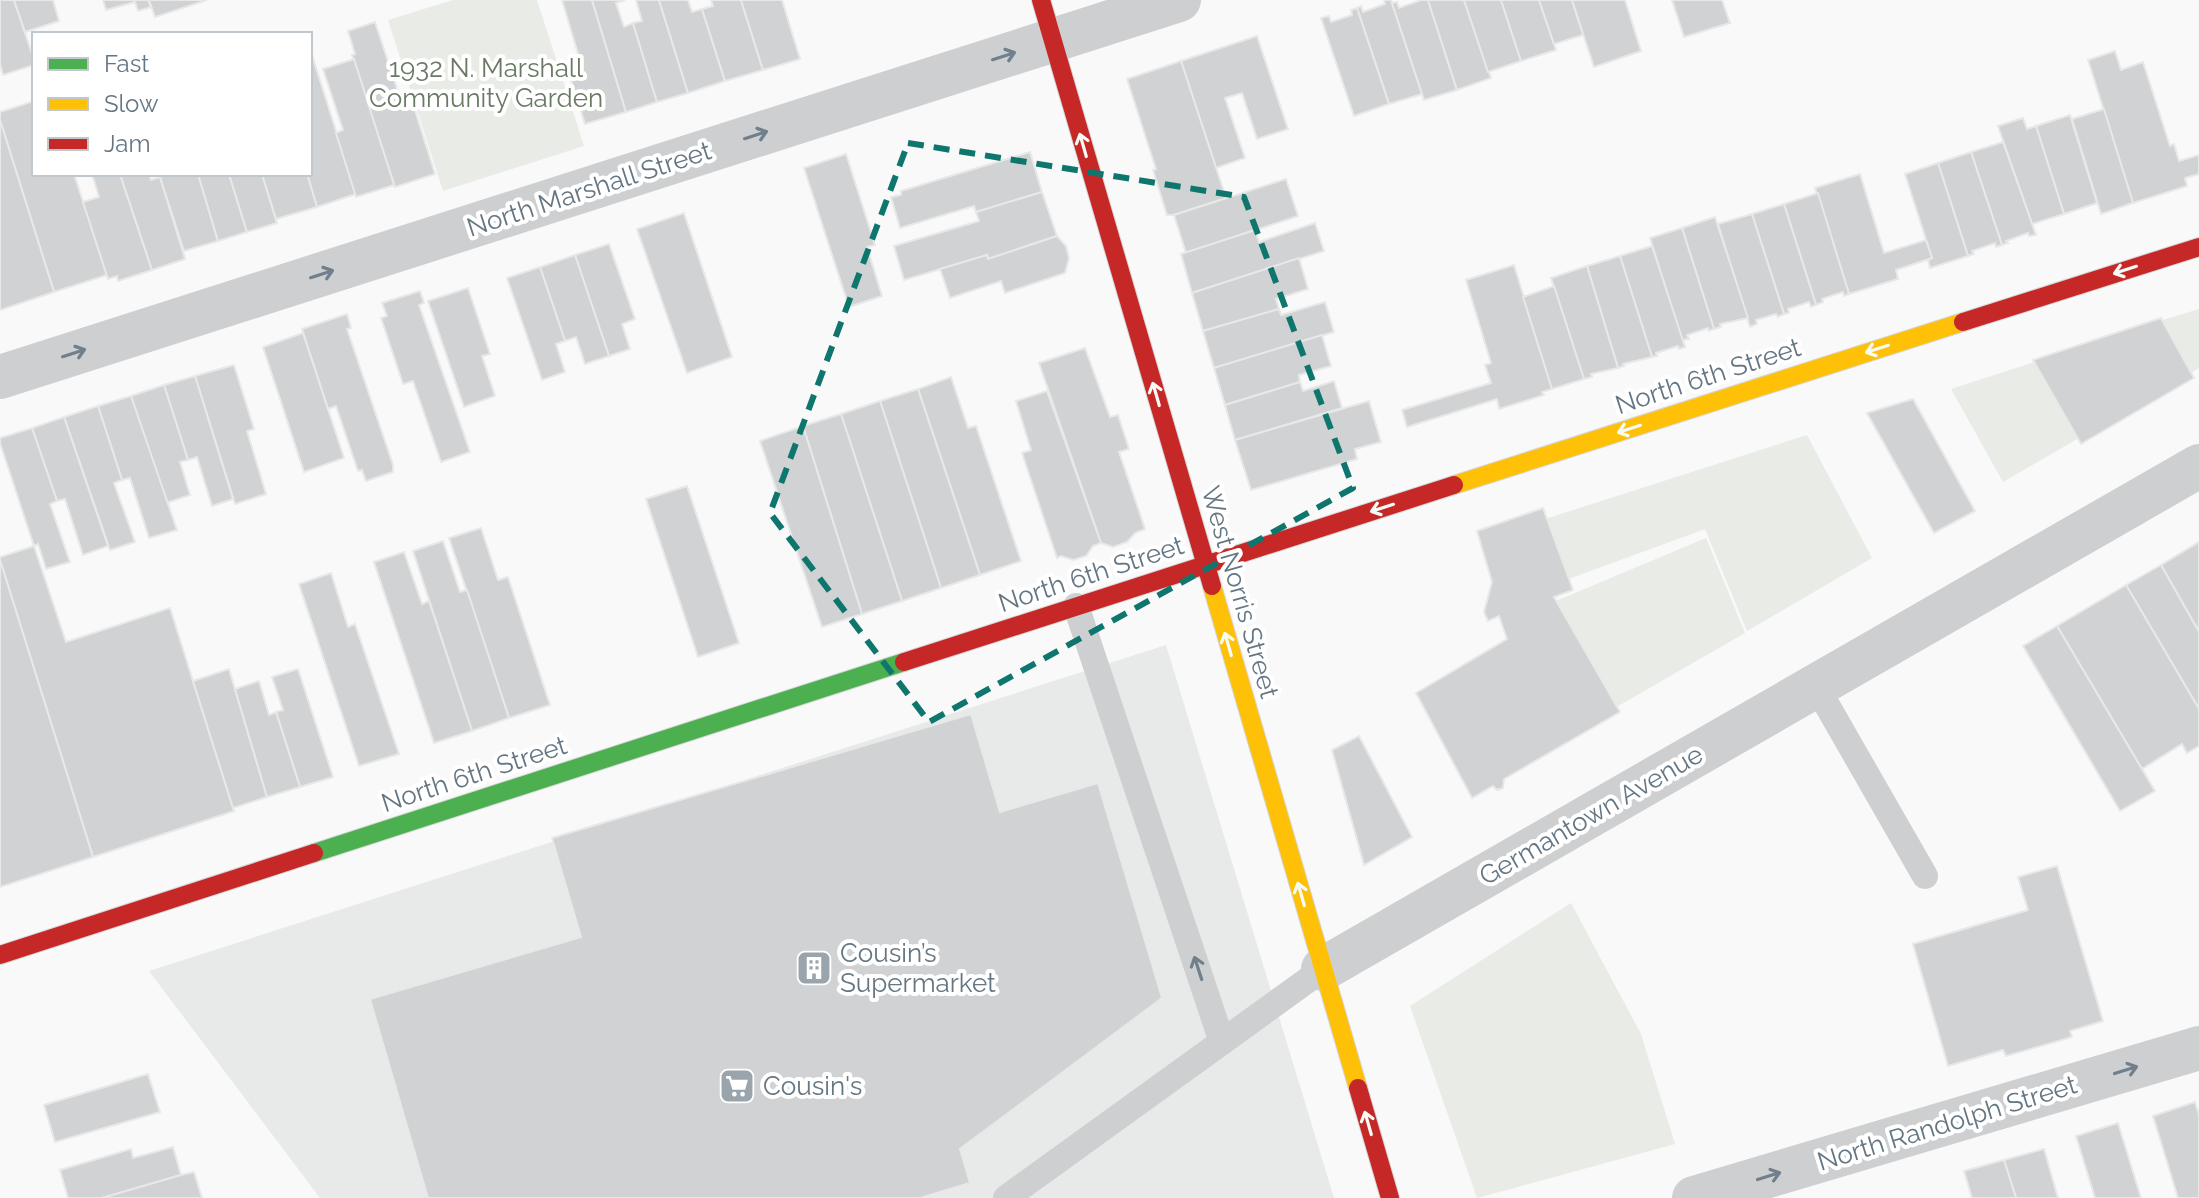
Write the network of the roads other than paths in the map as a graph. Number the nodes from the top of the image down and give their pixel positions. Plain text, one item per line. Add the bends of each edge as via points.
1 (1041, 0) edge
2 (1179, 0) edge
3 (1053, 41) junction
4 (2199, 247) edge
5 (0, 377) edge
6 (2199, 466) edge
7 (1205, 565) junction
8 (1076, 606) junction
9 (1816, 686) junction
10 (1925, 876) dead end
11 (0, 955) edge
12 (1323, 969) junction
13 (1222, 1042) junction
14 (2199, 1048) edge
15 (1006, 1198) edge
16 (1390, 1198) edge
17 (1694, 1198) edge

1 - 3 main road, West Norris Street
2 - 3 street, North Marshall Street
5 -> 3 street, North Marshall Street
7 -> 3 main road, West Norris Street
4 -> 7 main road, North 6th Street
6 - 9 street, Germantown Avenue
7 - 8 main road, North 6th Street
12 -> 7 main road, West Norris Street
8 - 11 main road, North 6th Street
13 -> 8 lane
9 - 10 lane
9 - 12 street, Germantown Avenue
12 - 13 lane, Germantown Avenue
16 -> 12 main road, West Norris Street
13 - 15 lane, Germantown Avenue
17 -> 14 street, North Randolph Street

